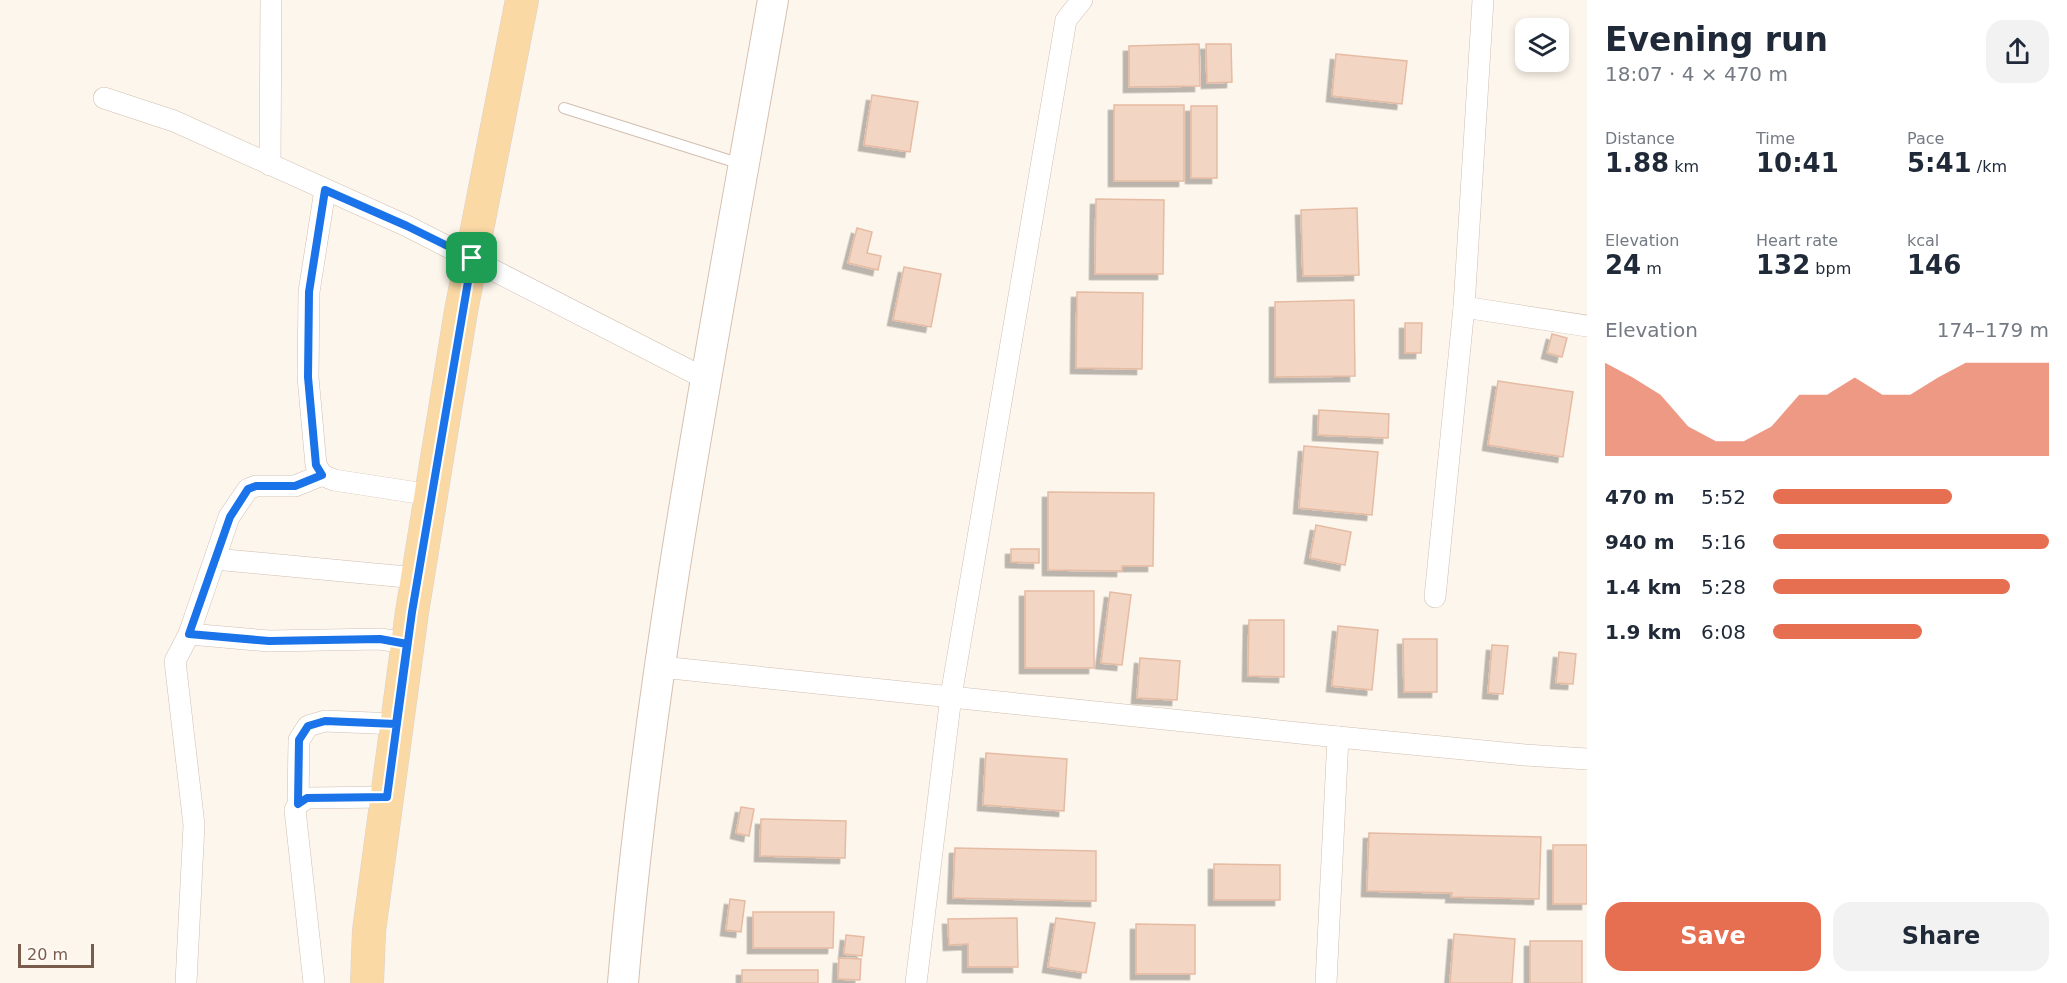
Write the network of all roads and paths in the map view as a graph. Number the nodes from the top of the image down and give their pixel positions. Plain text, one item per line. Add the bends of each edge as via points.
1 (271, 0) edge
2 (522, 0) edge
3 (773, 0) edge
4 (1082, 0) edge
5 (1483, 0) edge
6 (104, 98) dead end
7 (564, 108) dead end
8 (270, 165) junction
9 (744, 165) junction
10 (325, 190) junction
11 (472, 258) junction
12 (1464, 307) junction
13 (1587, 326) edge
14 (706, 379) junction
15 (322, 475) junction
16 (431, 495) junction
17 (215, 559) junction
18 (417, 578) junction
19 (1436, 597) dead end
20 (189, 634) junction
21 (407, 644) junction
22 (661, 667) junction
23 (951, 696) junction
24 (396, 724) junction
25 (1338, 737) junction
26 (1587, 759) edge
27 (387, 797) junction
28 (298, 804) junction
29 (186, 983) edge
30 (314, 983) edge
31 (367, 983) edge
32 (623, 983) edge
33 (916, 983) edge
34 (1326, 983) edge

1 - 8 street
2 - 11 main road
3 - 9 main road
4 - 23 street via 1066,20
5 - 12 street
6 - 8 street via 174,121
7 - 9 lane
8 - 10 street
9 - 14 main road
10 - 11 street
10 - 15 street via 309,303 308,377 316,465
11 - 14 street
11 - 16 main road
12 - 13 street
12 - 19 street
14 - 22 main road
15 - 16 street
15 - 17 street via 295,486 248,489 230,517
16 - 18 main road
17 - 18 street
17 - 20 street
18 - 21 main road
20 - 21 street via 269,641 380,639
20 - 29 street via 175,661 194,825
21 - 24 main road
22 - 23 street
22 - 32 main road via 637,827
23 - 25 street
23 - 33 street
24 - 27 main road
24 - 28 street via 325,721 308,726 299,740
25 - 26 street
25 - 34 street
27 - 28 street via 307,798
27 - 31 main road via 369,931
28 - 30 street via 295,810

